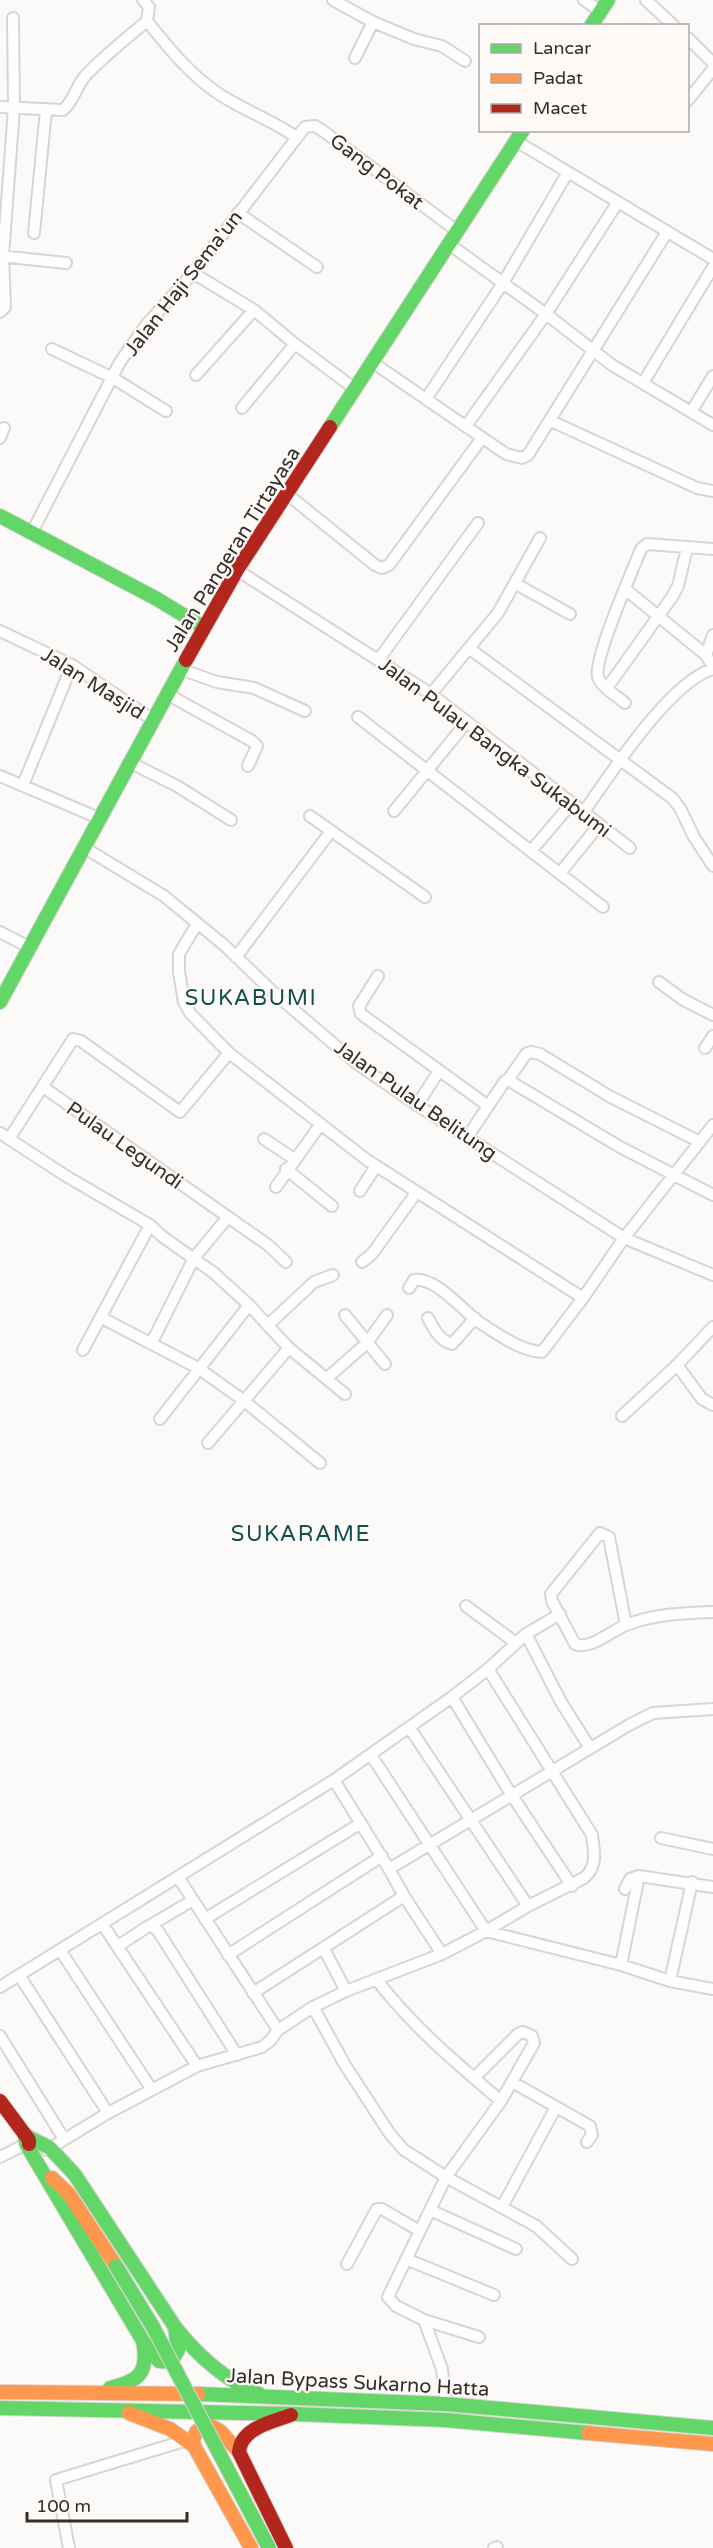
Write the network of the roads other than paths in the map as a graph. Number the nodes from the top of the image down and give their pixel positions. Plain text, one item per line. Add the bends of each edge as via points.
1 (143, 0) edge
2 (333, 0) edge
3 (584, 0) edge
4 (646, 0) edge
5 (604, 6) edge
6 (13, 18) dead end
7 (147, 21) junction
8 (373, 22) junction
9 (592, 24) edge
10 (672, 24) edge
11 (689, 40) edge
12 (355, 58) dead end
13 (465, 61) dead end
14 (713, 63) edge
15 (713, 69) edge
16 (689, 97) edge
17 (0, 107) edge
18 (14, 108) junction
19 (46, 110) junction
20 (520, 136) edge
21 (296, 137) junction
22 (568, 172) junction
23 (618, 202) junction
24 (238, 213) junction
25 (457, 231) junction
26 (667, 232) junction
27 (34, 233) dead end
28 (449, 244) junction
29 (1, 256) edge
30 (713, 260) edge
31 (66, 263) dead end
32 (317, 267) dead end
33 (713, 267) edge
34 (193, 273) junction
35 (503, 283) junction
36 (254, 310) junction
37 (0, 312) edge
38 (546, 314) junction
39 (295, 344) junction
40 (52, 349) dead end
41 (594, 349) junction
42 (372, 362) junction
43 (196, 375) dead end
44 (713, 376) edge
45 (113, 378) junction
46 (643, 383) junction
47 (355, 389) junction
48 (426, 399) junction
49 (242, 408) dead end
50 (166, 411) dead end
51 (691, 412) junction
52 (550, 421) junction
53 (713, 425) edge
54 (466, 426) junction
55 (482, 438) junction
56 (713, 491) edge
57 (287, 494) junction
58 (0, 516) edge
59 (478, 523) dead end
60 (32, 532) junction
61 (540, 538) dead end
62 (687, 548) junction
63 (713, 549) edge
64 (237, 570) junction
65 (516, 584) junction
66 (625, 589) junction
67 (570, 614) dead end
68 (659, 616) junction
69 (203, 627) junction
70 (0, 631) edge
71 (712, 639) edge
72 (470, 649) junction
73 (706, 655) junction
74 (379, 658) junction
75 (72, 665) junction
76 (713, 668) edge
77 (180, 669) junction
78 (607, 688) junction
79 (167, 694) junction
80 (431, 694) junction
81 (625, 703) dead end
82 (305, 711) dead end
83 (358, 717) dead end
84 (153, 720) junction
85 (466, 723) junction
86 (621, 759) junction
87 (131, 762) junction
88 (249, 766) dead end
89 (427, 770) junction
90 (0, 776) edge
91 (23, 785) junction
92 (571, 804) junction
93 (394, 811) dead end
94 (583, 813) junction
95 (310, 816) dead end
96 (102, 819) junction
97 (231, 820) dead end
98 (598, 825) junction
99 (331, 831) junction
100 (85, 848) junction
101 (630, 848) dead end
102 (531, 851) junction
103 (713, 866) edge
104 (560, 873) junction
105 (424, 897) dead end
106 (603, 907) dead end
107 (197, 924) junction
108 (0, 932) edge
109 (27, 946) junction
110 (236, 957) junction
111 (378, 976) dead end
112 (660, 982) dead end
113 (0, 1002) edge
114 (713, 1015) edge
115 (713, 1036) edge
116 (705, 1048) dead end
117 (229, 1053) junction
118 (439, 1071) junction
119 (508, 1080) junction
120 (43, 1087) junction
121 (417, 1105) junction
122 (487, 1105) junction
123 (320, 1125) junction
124 (713, 1125) edge
125 (5, 1136) edge
126 (468, 1137) junction
127 (264, 1139) dead end
128 (700, 1142) junction
129 (294, 1159) junction
130 (376, 1167) junction
131 (286, 1169) junction
132 (674, 1175) junction
133 (276, 1187) dead end
134 (360, 1191) dead end
135 (416, 1192) junction
136 (713, 1195) edge
137 (332, 1206) dead end
138 (228, 1217) junction
139 (150, 1225) junction
140 (624, 1238) junction
141 (194, 1258) junction
142 (286, 1262) dead end
143 (362, 1262) dead end
144 (333, 1275) dead end
145 (713, 1275) edge
146 (409, 1288) dead end
147 (583, 1299) junction
148 (249, 1305) junction
149 (345, 1315) dead end
150 (387, 1315) dead end
151 (102, 1318) junction
152 (428, 1318) dead end
153 (475, 1318) junction
154 (268, 1325) junction
155 (713, 1327) edge
156 (367, 1343) junction
157 (151, 1344) junction
158 (289, 1348) junction
159 (83, 1350) dead end
160 (385, 1364) dead end
161 (677, 1365) junction
162 (198, 1368) junction
163 (327, 1378) junction
164 (345, 1394) dead end
165 (243, 1400) junction
166 (713, 1405) edge
167 (622, 1416) dead end
168 (160, 1419) dead end
169 (208, 1443) dead end
170 (320, 1463) dead end
171 (466, 1606) dead end
172 (713, 1612) edge
173 (561, 1614) junction
174 (626, 1625) junction
175 (526, 1634) junction
176 (516, 1643) junction
177 (488, 1669) junction
178 (452, 1697) junction
179 (713, 1709) edge
180 (409, 1726) junction
181 (590, 1748) junction
182 (371, 1755) junction
183 (551, 1771) junction
184 (334, 1780) junction
185 (511, 1794) junction
186 (470, 1818) junction
187 (361, 1823) junction
188 (661, 1838) dead end
189 (429, 1845) junction
190 (713, 1848) edge
191 (382, 1856) junction
192 (389, 1869) junction
193 (639, 1876) junction
194 (178, 1877) junction
195 (692, 1882) junction
196 (572, 1886) junction
197 (713, 1887) edge
198 (625, 1889) dead end
199 (404, 1896) junction
200 (193, 1900) junction
201 (528, 1906) junction
202 (205, 1919) junction
203 (103, 1925) junction
204 (151, 1925) junction
205 (486, 1931) junction
206 (118, 1946) junction
207 (324, 1949) junction
208 (60, 1950) junction
209 (442, 1954) junction
210 (228, 1955) junction
211 (621, 1965) junction
212 (19, 1976) junction
213 (376, 1979) junction
214 (670, 1981) junction
215 (0, 1987) edge
216 (713, 1989) edge
217 (345, 1991) junction
218 (253, 1993) junction
219 (313, 2007) junction
220 (278, 2030) junction
221 (0, 2036) edge
222 (237, 2055) junction
223 (197, 2066) junction
224 (474, 2078) junction
225 (512, 2082) junction
226 (152, 2090) junction
227 (0, 2101) edge
228 (501, 2101) junction
229 (556, 2107) junction
230 (108, 2113) junction
231 (26, 2139) junction
232 (64, 2139) junction
233 (588, 2142) dead end
234 (47, 2150) junction
235 (0, 2157) edge
236 (446, 2177) junction
237 (69, 2194) junction
238 (502, 2207) junction
239 (430, 2210) junction
240 (418, 2230) junction
241 (516, 2249) dead end
242 (406, 2259) junction
243 (572, 2259) dead end
244 (347, 2264) dead end
245 (494, 2295) dead end
246 (424, 2320) junction
247 (175, 2327) junction
248 (479, 2337) dead end
249 (143, 2341) junction
250 (0, 2392) edge
251 (95, 2394) junction
252 (271, 2397) junction
253 (446, 2404) junction
254 (0, 2408) edge
255 (122, 2411) junction
256 (294, 2414) junction
257 (713, 2428) edge
258 (190, 2443) junction
259 (713, 2444) edge
260 (239, 2452) junction
261 (69, 2548) edge
262 (251, 2548) edge
263 (270, 2548) edge
264 (286, 2548) edge

1 - 7 street via 149,8
2 - 8 street
3 - 5 street
4 - 10 street
5 - 9 main road
6 - 18 street
7 - 19 street via 87,74 69,105 63,110
7 - 21 street via 201,81
8 - 12 street
8 - 13 street via 442,46
11 - 14 street
15 - 16 street
17 - 18 street
18 - 19 street
18 - 29 street
19 - 27 street
20 - 22 street
20 - 25 main road, Jalan Pangeran Tirtayasa
21 - 24 street, Jalan Haji Sema'un
21 - 25 street, Gang Pokat via 305,127 315,126
22 - 23 street
22 - 35 street
23 - 26 street
23 - 38 street
24 - 32 street
24 - 34 street, Jalan Haji Sema'un
25 - 28 main road, Jalan Pangeran Tirtayasa
26 - 30 street
26 - 41 street
28 - 35 street
28 - 42 main road, Jalan Pangeran Tirtayasa
29 - 31 street
29 - 37 street via 5,307
33 - 46 street
34 - 36 street
34 - 45 street, Jalan Haji Sema'un via 146,325
35 - 38 street
35 - 48 street
36 - 39 street
36 - 43 street
38 - 41 street
38 - 54 street
39 - 47 street
39 - 49 street
40 - 45 street
41 - 46 street
41 - 52 street
42 - 47 main road, Jalan Pangeran Tirtayasa
42 - 48 street
44 - 51 street
45 - 50 street
45 - 60 street, Jalan Haji Sema'un
46 - 51 street
47 - 57 main road, Jalan Pangeran Tirtayasa
48 - 54 street
51 - 53 street
52 - 55 street via 522,458 506,454
52 - 56 street via 697,488
54 - 55 street
55 - 57 street via 389,565 382,568
57 - 64 main road, Jalan Pangeran Tirtayasa
58 - 60 main road
59 - 74 street
60 - 69 main road
61 - 65 street
62 - 63 street
62 - 66 street via 644,545
62 - 68 street via 678,586
64 - 69 main road, Jalan Pangeran Tirtayasa
64 - 74 street, Jalan Pulau Bangka Sukabumi
65 - 67 street
65 - 72 street
66 - 68 street
66 - 78 street via 598,669
68 - 73 street
68 - 78 street
69 - 77 main road, Jalan Pangeran Tirtayasa
70 - 75 street, Jalan Masjid
71 - 73 street
72 - 80 street
72 - 86 street
73 - 76 street
74 - 80 street, Jalan Pulau Bangka Sukabumi
75 - 84 street, Jalan Masjid
75 - 91 street
76 - 86 street via 677,691
77 - 79 main road, Jalan Pangeran Tirtayasa
77 - 82 street via 218,682 254,688
78 - 81 street
79 - 84 main road, Jalan Pangeran Tirtayasa
79 - 88 street via 252,741 256,751
80 - 85 street, Jalan Pulau Bangka Sukabumi
83 - 89 street
84 - 87 main road, Jalan Pangeran Tirtayasa
85 - 89 street
85 - 92 street, Jalan Pulau Bangka Sukabumi
86 - 94 street
86 - 103 street via 672,798
87 - 96 main road, Jalan Pangeran Tirtayasa
87 - 97 street
89 - 93 street
89 - 102 street
90 - 91 street
91 - 96 street
92 - 94 street, Jalan Pulau Bangka Sukabumi
92 - 102 street
94 - 98 street, Jalan Pulau Bangka Sukabumi
95 - 99 street
96 - 100 main road, Jalan Pangeran Tirtayasa
98 - 101 street, Jalan Pulau Bangka Sukabumi
98 - 104 street
99 - 105 street
99 - 110 street
100 - 107 street, Jalan Pulau Belitung via 164,896
100 - 109 main road, Jalan Pangeran Tirtayasa
102 - 104 street
104 - 106 street
107 - 110 street, Jalan Pulau Belitung
107 - 117 street via 179,954 184,1002
108 - 109 street
109 - 113 main road, Jalan Pangeran Tirtayasa
110 - 121 street, Jalan Pulau Belitung via 356,1063
111 - 118 street via 359,1006 361,1014
112 - 114 street
115 - 116 street
117 - 120 street via 180,1112 77,1039 70,1041
117 - 123 street
118 - 121 street
118 - 122 street
119 - 122 street
119 - 128 street via 525,1054 540,1054 609,1096
119 - 132 street
120 - 125 street
120 - 138 street, Pulau Legundi
121 - 126 street, Jalan Pulau Belitung
122 - 126 street
123 - 129 street
123 - 130 street
124 - 128 street
125 - 139 street
126 - 140 street, Jalan Pulau Belitung
127 - 129 street
128 - 132 street
129 - 131 street
130 - 134 street
130 - 135 street
131 - 133 street
131 - 137 street
132 - 136 street
132 - 140 street
135 - 143 street via 372,1254
135 - 147 street
138 - 141 street
138 - 142 street, Pulau Legundi
139 - 141 street
139 - 151 street
140 - 145 street, Jalan Pulau Belitung
140 - 147 street
141 - 148 street
141 - 157 street
144 - 154 street via 314,1282
146 - 153 street via 414,1280 427,1280
147 - 153 street via 542,1352 528,1350
148 - 154 street
148 - 162 street
149 - 156 street
150 - 156 street
151 - 157 street
151 - 159 street
152 - 153 street via 437,1334 452,1344
154 - 158 street
155 - 161 street
156 - 160 street
156 - 163 street
157 - 162 street
158 - 163 street
158 - 165 street
161 - 166 street via 702,1399
161 - 167 street
162 - 165 street
162 - 168 street
163 - 164 street
165 - 169 street
165 - 170 street
171 - 176 street
172 - 174 street via 674,1613
173 - 174 street via 578,1646 588,1645
173 - 174 street via 552,1601 553,1590 603,1533 609,1537
173 - 175 street
175 - 176 street
175 - 181 street
176 - 177 street
177 - 178 street
177 - 183 street
178 - 180 street
178 - 185 street
179 - 181 street via 653,1713
180 - 182 street
180 - 186 street
181 - 183 street
182 - 184 street
182 - 189 street
183 - 185 street
183 - 196 street via 592,1835 592,1872
184 - 187 street
184 - 194 street
185 - 186 street
185 - 196 street
186 - 189 street
186 - 201 street
187 - 191 street
187 - 202 street
188 - 190 street
189 - 192 street
189 - 205 street
191 - 192 street
191 - 210 street
192 - 199 street
193 - 195 street
193 - 198 street via 630,1880
193 - 211 street
194 - 200 street
194 - 203 street
195 - 197 street
195 - 214 street
196 - 201 street
199 - 207 street
199 - 209 street
200 - 202 street
200 - 204 street
201 - 205 street
202 - 210 street
203 - 206 street
203 - 208 street
204 - 206 street
204 - 222 street
205 - 209 street
205 - 211 street
206 - 223 street
207 - 217 street
207 - 218 street
208 - 212 street
208 - 226 street
209 - 213 street
210 - 218 street
211 - 214 street
212 - 215 street
212 - 230 street
213 - 217 street
213 - 224 street via 446,2054
214 - 216 street
217 - 219 street
218 - 220 street
219 - 220 street
219 - 236 street via 390,2133 404,2150
220 - 222 street via 262,2047
221 - 232 street
222 - 223 street
223 - 226 street
224 - 225 street via 523,2032 532,2036 534,2043
224 - 228 street
225 - 228 street
225 - 229 street
226 - 230 street
227 - 231 main road
228 - 236 street
229 - 233 street via 590,2126 592,2135
229 - 238 street
230 - 232 street
231 - 234 main road
231 - 235 street
231 - 237 main road via 59,2187
231 - 249 main road via 54,2195
232 - 234 street
234 - 237 main road via 67,2183
234 - 247 main road via 75,2175
236 - 238 street
236 - 239 street
237 - 263 main road, bridge via 153,2327
238 - 243 street via 536,2226
239 - 240 street
239 - 241 street
240 - 242 street
240 - 244 street via 377,2209
242 - 245 street
242 - 246 street via 388,2297 396,2306
246 - 248 street
246 - 253 street via 442,2369
247 - 249 main road via 178,2350 171,2362 156,2360
247 - 252 main road via 192,2348 232,2381
249 - 251 main road via 147,2360 142,2374 130,2383
250 - 251 main road, Jalan Bypass Sukarno Hatta
251 - 252 main road, Jalan Bypass Sukarno Hatta
252 - 253 main road, Jalan Bypass Sukarno Hatta
253 - 257 main road, Jalan Bypass Sukarno Hatta
254 - 255 main road, Jalan Bypass Sukarno Hatta
255 - 256 main road, Jalan Bypass Sukarno Hatta
255 - 258 main road via 170,2429
256 - 259 main road, Jalan Bypass Sukarno Hatta via 445,2420
256 - 260 main road via 245,2435 239,2442
258 - 260 main road via 197,2431 211,2426
258 - 261 street via 56,2480
258 - 262 main road
260 - 264 main road

